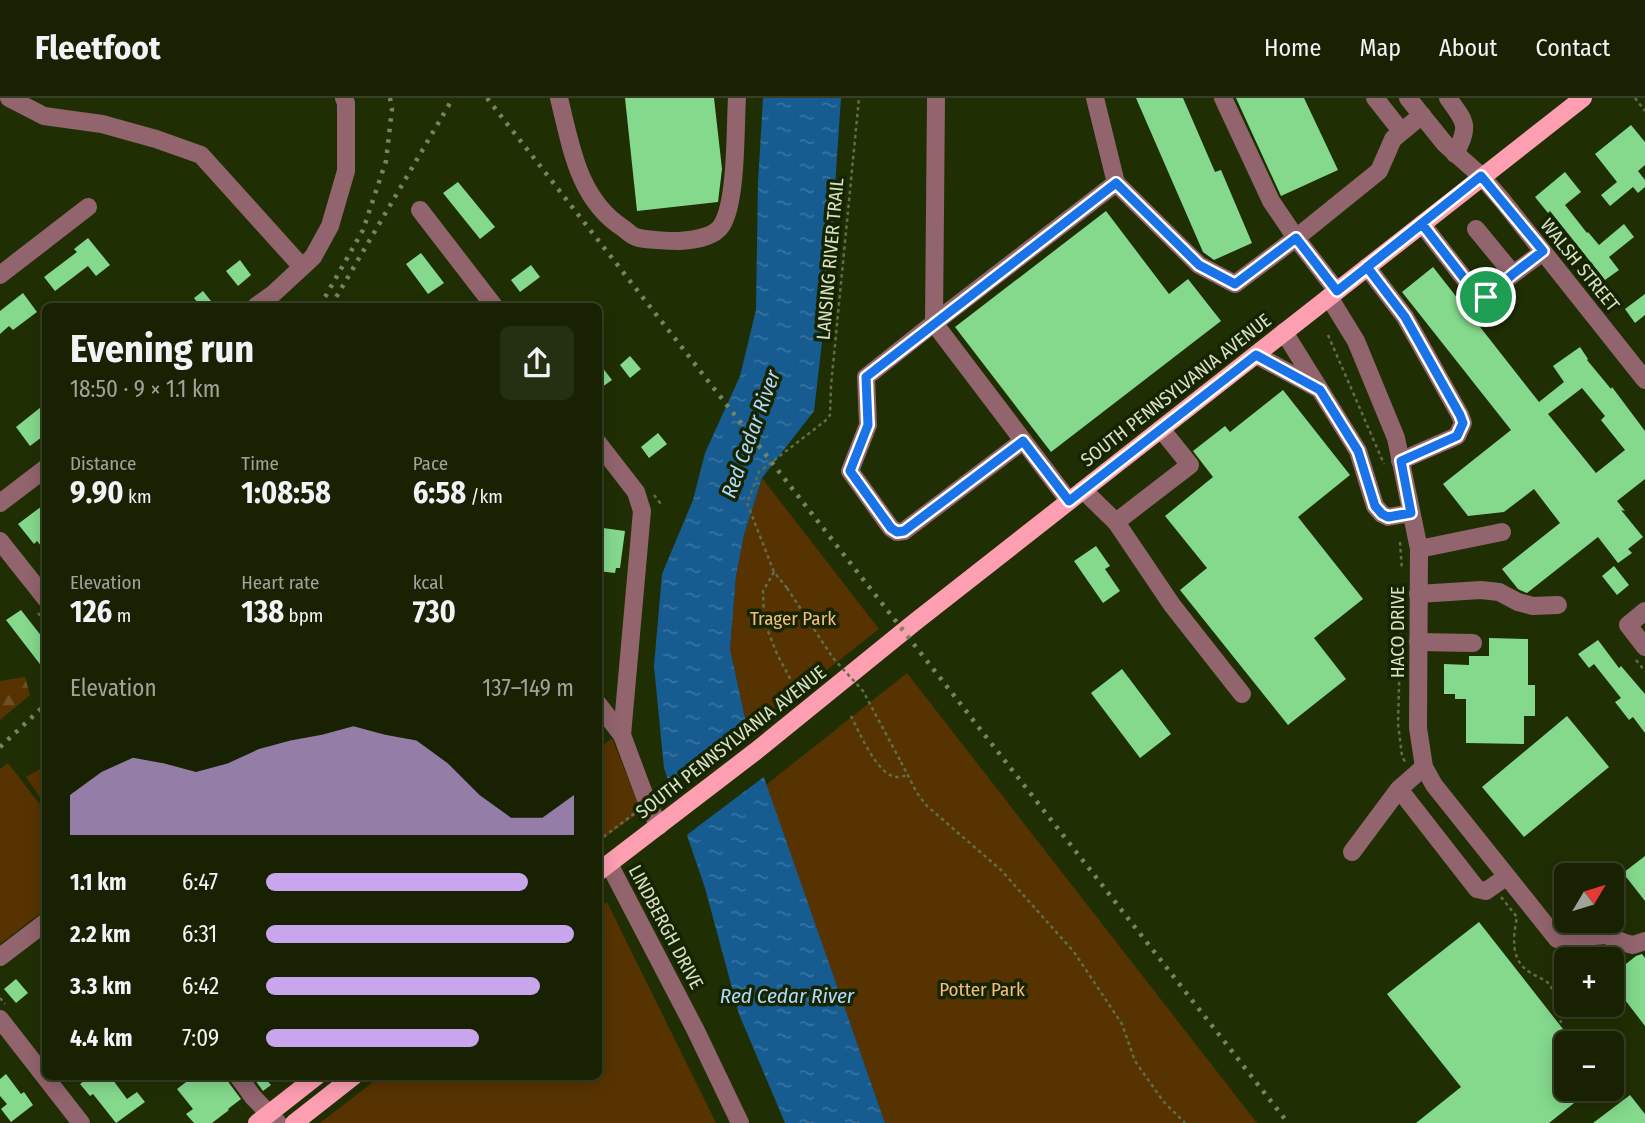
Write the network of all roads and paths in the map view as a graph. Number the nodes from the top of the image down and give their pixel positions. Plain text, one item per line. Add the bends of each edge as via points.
1 (9, 98) edge
2 (344, 98) edge
3 (559, 98) edge
4 (737, 98) edge
5 (859, 98) edge
6 (936, 98) edge
7 (1095, 98) edge
8 (1223, 98) edge
9 (1375, 98) edge
10 (1408, 98) edge
11 (1448, 98) edge
12 (1583, 98) edge
13 (1635, 98) edge
14 (1645, 111) edge
15 (1422, 115) junction
16 (1401, 131) junction
17 (1455, 154) junction
18 (1481, 176) junction
19 (1116, 183) junction
20 (88, 207) dead end
21 (420, 210) dead end
22 (1422, 224) junction
23 (1476, 229) dead end
24 (1296, 238) junction
25 (1543, 251) junction
26 (302, 267) junction
27 (1367, 267) junction
28 (1513, 274) junction
29 (0, 275) edge
30 (1333, 294) junction
31 (260, 303) edge
32 (492, 303) edge
33 (934, 323) junction
34 (1284, 332) junction
35 (1256, 355) junction
36 (1645, 380) edge
37 (1320, 390) junction
38 (1161, 429) junction
39 (1023, 441) junction
40 (602, 448) edge
41 (1401, 461) junction
42 (42, 471) edge
43 (1076, 496) junction
44 (0, 503) edge
45 (1411, 513) junction
46 (1116, 522) junction
47 (1502, 532) dead end
48 (0, 541) edge
49 (1419, 548) junction
50 (774, 572) junction
51 (42, 594) edge
52 (1418, 594) junction
53 (1558, 605) dead end
54 (1645, 611) edge
55 (1418, 642) junction
56 (1473, 643) dead end
57 (1645, 647) edge
58 (793, 684) dead end
59 (1242, 694) dead end
60 (602, 710) edge
61 (851, 716) dead end
62 (622, 735) junction
63 (1424, 767) junction
64 (908, 775) junction
65 (1399, 789) junction
66 (647, 802) junction
67 (666, 820) junction
68 (602, 838) edge
69 (1480, 844) junction
70 (1352, 852) dead end
71 (1456, 862) junction
72 (604, 868) edge
73 (1506, 877) junction
74 (42, 925) edge
75 (1645, 941) edge
76 (0, 957) edge
77 (0, 1019) edge
78 (42, 1073) edge
79 (48, 1080) edge
80 (240, 1080) edge
81 (313, 1080) edge
82 (349, 1080) edge
83 (268, 1120) edge
84 (81, 1123) edge
85 (293, 1123) edge
86 (740, 1123) edge
87 (1185, 1123) edge

1 - 26 street via 44,116 102,124 201,155
2 - 26 street via 346,171 330,226
3 - 4 street via 576,163 592,199 636,237 677,241 706,237 720,229 725,219
5 - 50 path, LANSING RIVER TRAIL via 830,415 759,472 747,503
6 - 33 street
7 - 19 street
8 - 24 street, HACO DRIVE via 1271,201
9 - 16 street
10 - 15 street, WALSH STREET
11 - 17 street via 1464,119 1465,130
12 - 18 main road, SOUTH PENNSYLVANIA AVENUE
13 - 14 path
15 - 16 street
15 - 17 street, WALSH STREET
16 - 24 street via 1379,171
17 - 18 street, WALSH STREET
18 - 22 main road, SOUTH PENNSYLVANIA AVENUE
18 - 25 street, WALSH STREET
19 - 24 street via 1199,265 1235,284
19 - 33 street
20 - 29 street
21 - 32 street
22 - 27 main road, SOUTH PENNSYLVANIA AVENUE
22 - 28 street via 1480,298
23 - 28 street
24 - 30 street, HACO DRIVE
25 - 28 street
25 - 36 street, WALSH STREET
26 - 31 street
27 - 30 main road, SOUTH PENNSYLVANIA AVENUE
27 - 41 street via 1405,317 1463,423 1457,436
30 - 34 main road, SOUTH PENNSYLVANIA AVENUE
30 - 41 street, HACO DRIVE via 1396,438
33 - 39 street
33 - 39 street via 866,377 868,425 850,471 891,528 904,531
34 - 35 main road, SOUTH PENNSYLVANIA AVENUE
34 - 37 street
35 - 37 street
35 - 38 main road, SOUTH PENNSYLVANIA AVENUE
37 - 45 street via 1358,451 1375,506 1388,517
38 - 43 main road, SOUTH PENNSYLVANIA AVENUE
38 - 46 street via 1190,465
39 - 43 street
40 - 62 street via 636,492 642,511
41 - 45 street, HACO DRIVE
42 - 44 street
43 - 46 street
43 - 67 main road, SOUTH PENNSYLVANIA AVENUE
45 - 49 street, HACO DRIVE
46 - 59 street via 1172,605
47 - 49 street
48 - 51 street
49 - 52 street, HACO DRIVE
50 - 58 path via 763,591 764,621
50 - 64 path, bridge via 833,658 863,691
52 - 53 street via 1481,590 1533,606
52 - 55 street, HACO DRIVE
54 - 57 street via 1628,625
55 - 56 street
55 - 63 street, HACO DRIVE via 1418,728
60 - 62 street
61 - 64 path via 876,763 891,775
62 - 66 street
63 - 65 street
63 - 69 street, HACO DRIVE
64 - 87 path via 927,806 1001,870 1074,952 1122,1024 1136,1061 1163,1101
65 - 70 street
65 - 71 street
66 - 67 street
66 - 68 path
67 - 72 main road, SOUTH PENNSYLVANIA AVENUE
69 - 71 street
69 - 73 street, HACO DRIVE
71 - 73 street via 1477,889 1486,891
72 - 86 street, LINDBERGH DRIVE via 695,1029
73 - 75 street, HACO DRIVE via 1557,939 1606,935 1633,945
74 - 76 street
77 - 78 street
79 - 84 street
80 - 83 street
81 - 83 main road
82 - 85 main road

